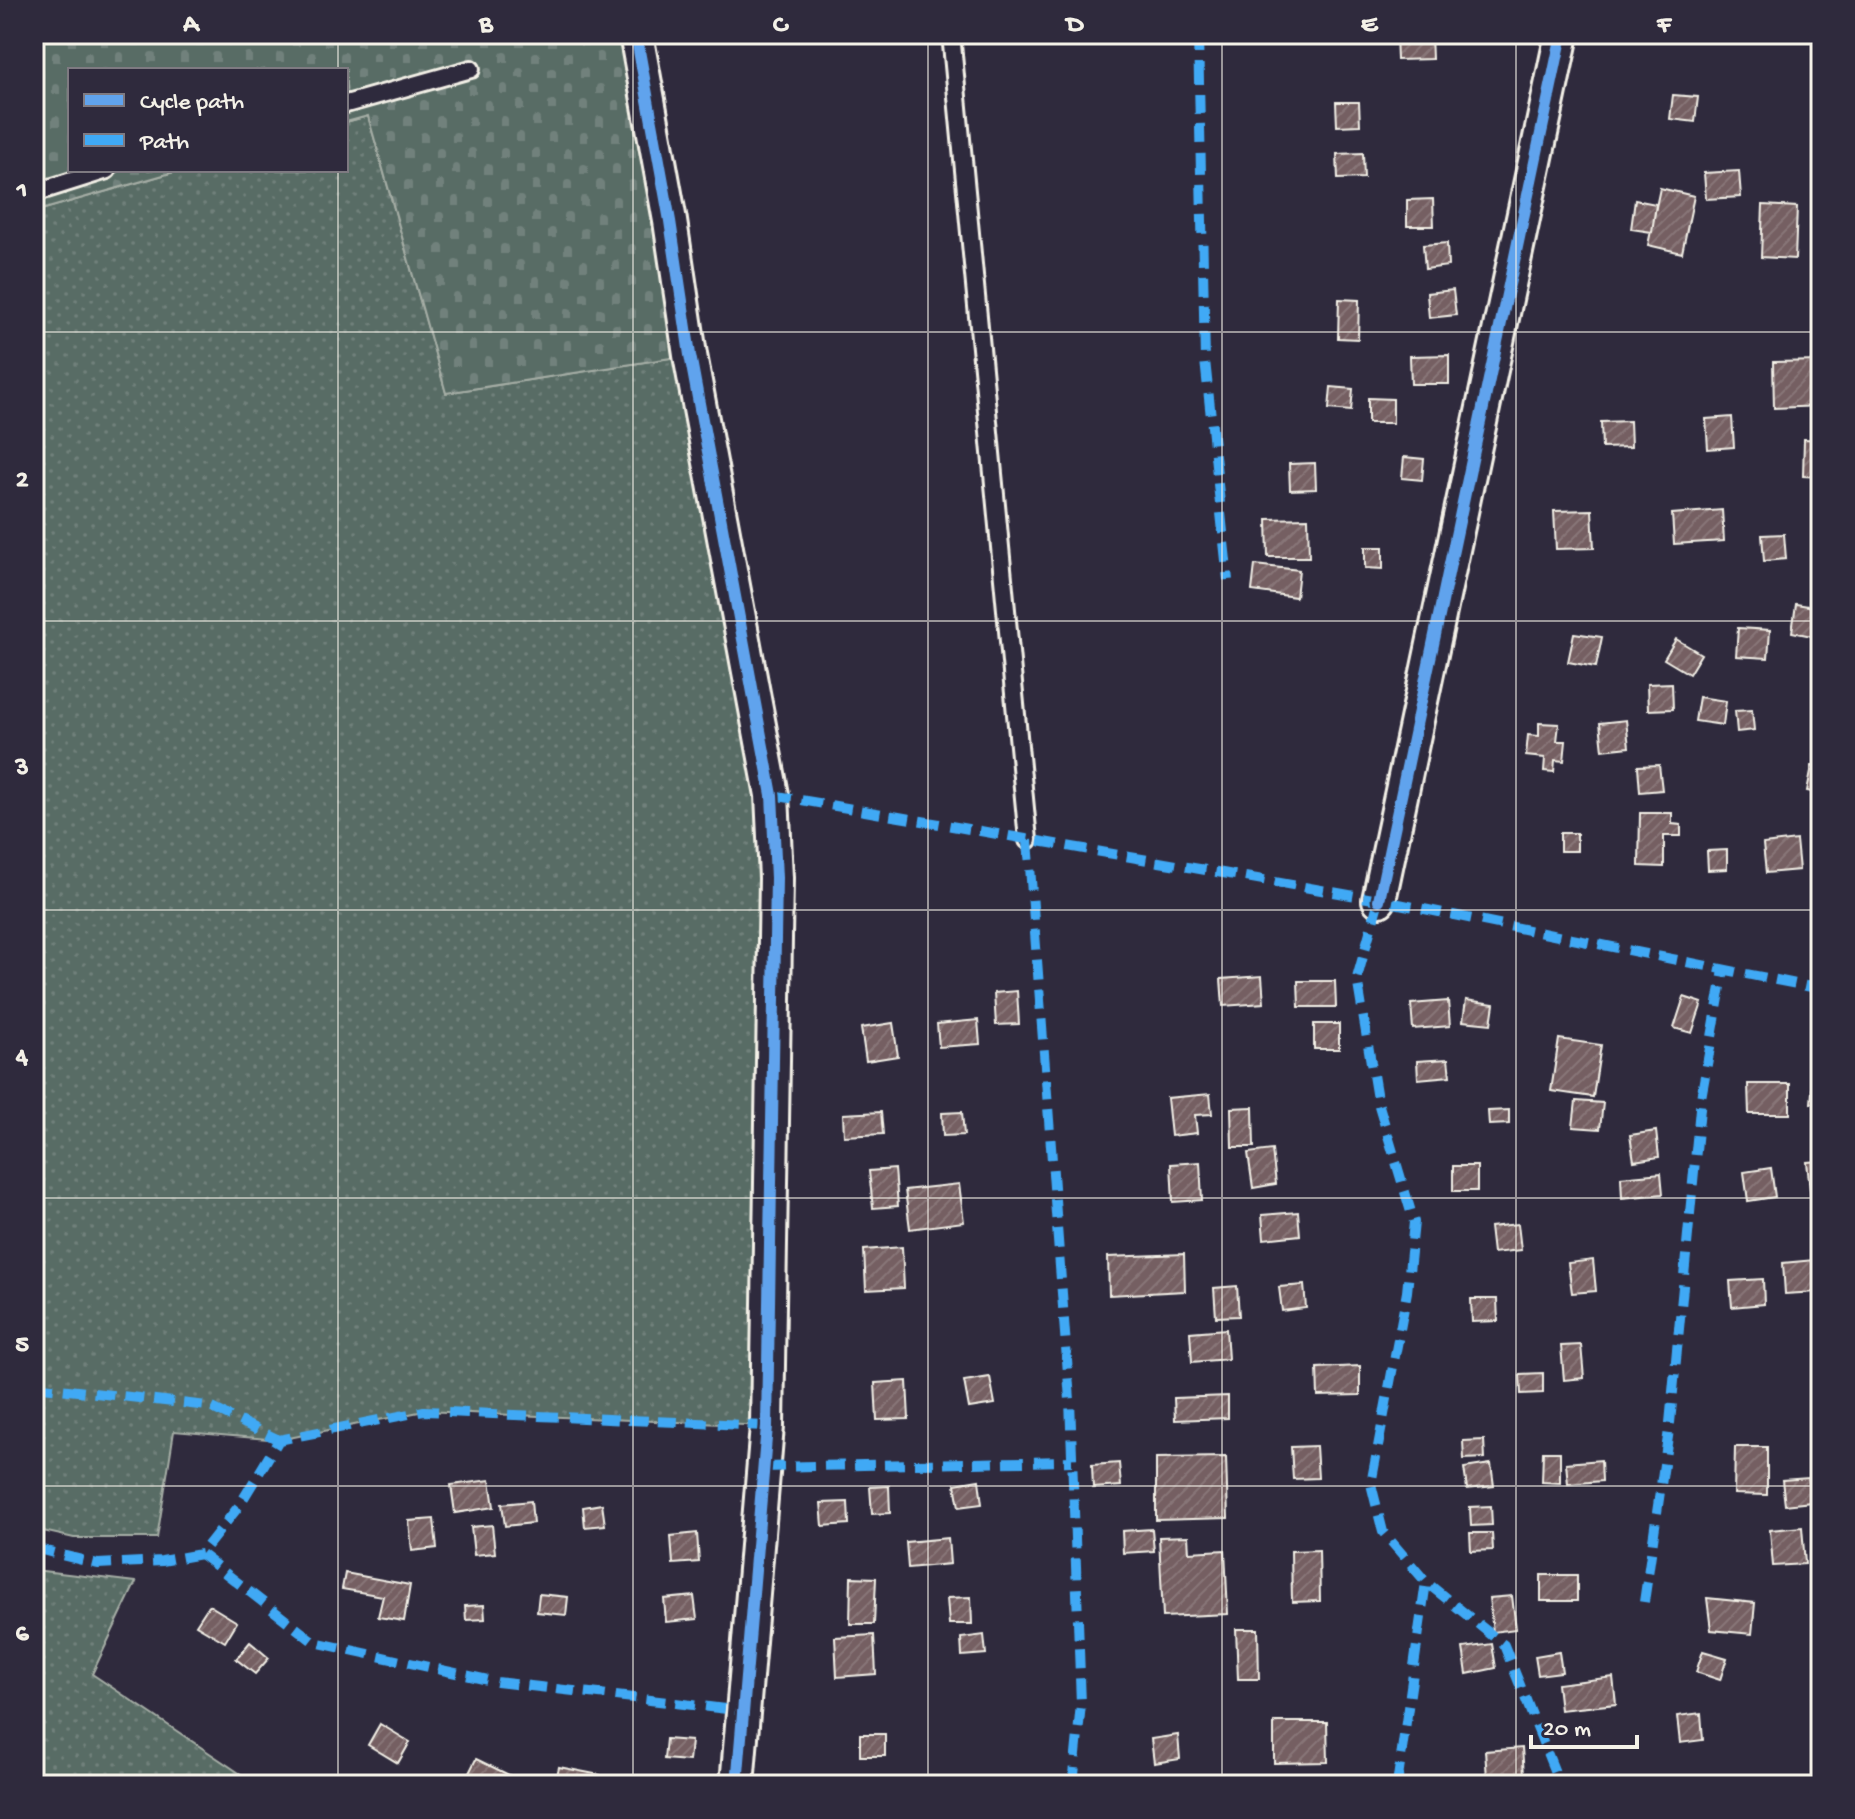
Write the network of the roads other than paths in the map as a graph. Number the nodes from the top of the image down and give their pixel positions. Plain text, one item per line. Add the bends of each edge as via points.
1 (636, 34) edge
2 (951, 34) edge
3 (1562, 34) edge
4 (471, 69) dead end
5 (348, 103) edge
6 (101, 172) edge
7 (34, 193) edge
8 (1028, 840) dead end
9 (1379, 900) dead end
10 (737, 1785) edge

1 - 10 street via 772,795 776,878 767,1426
2 - 8 lane
3 - 9 street
4 - 5 lane
6 - 7 lane

